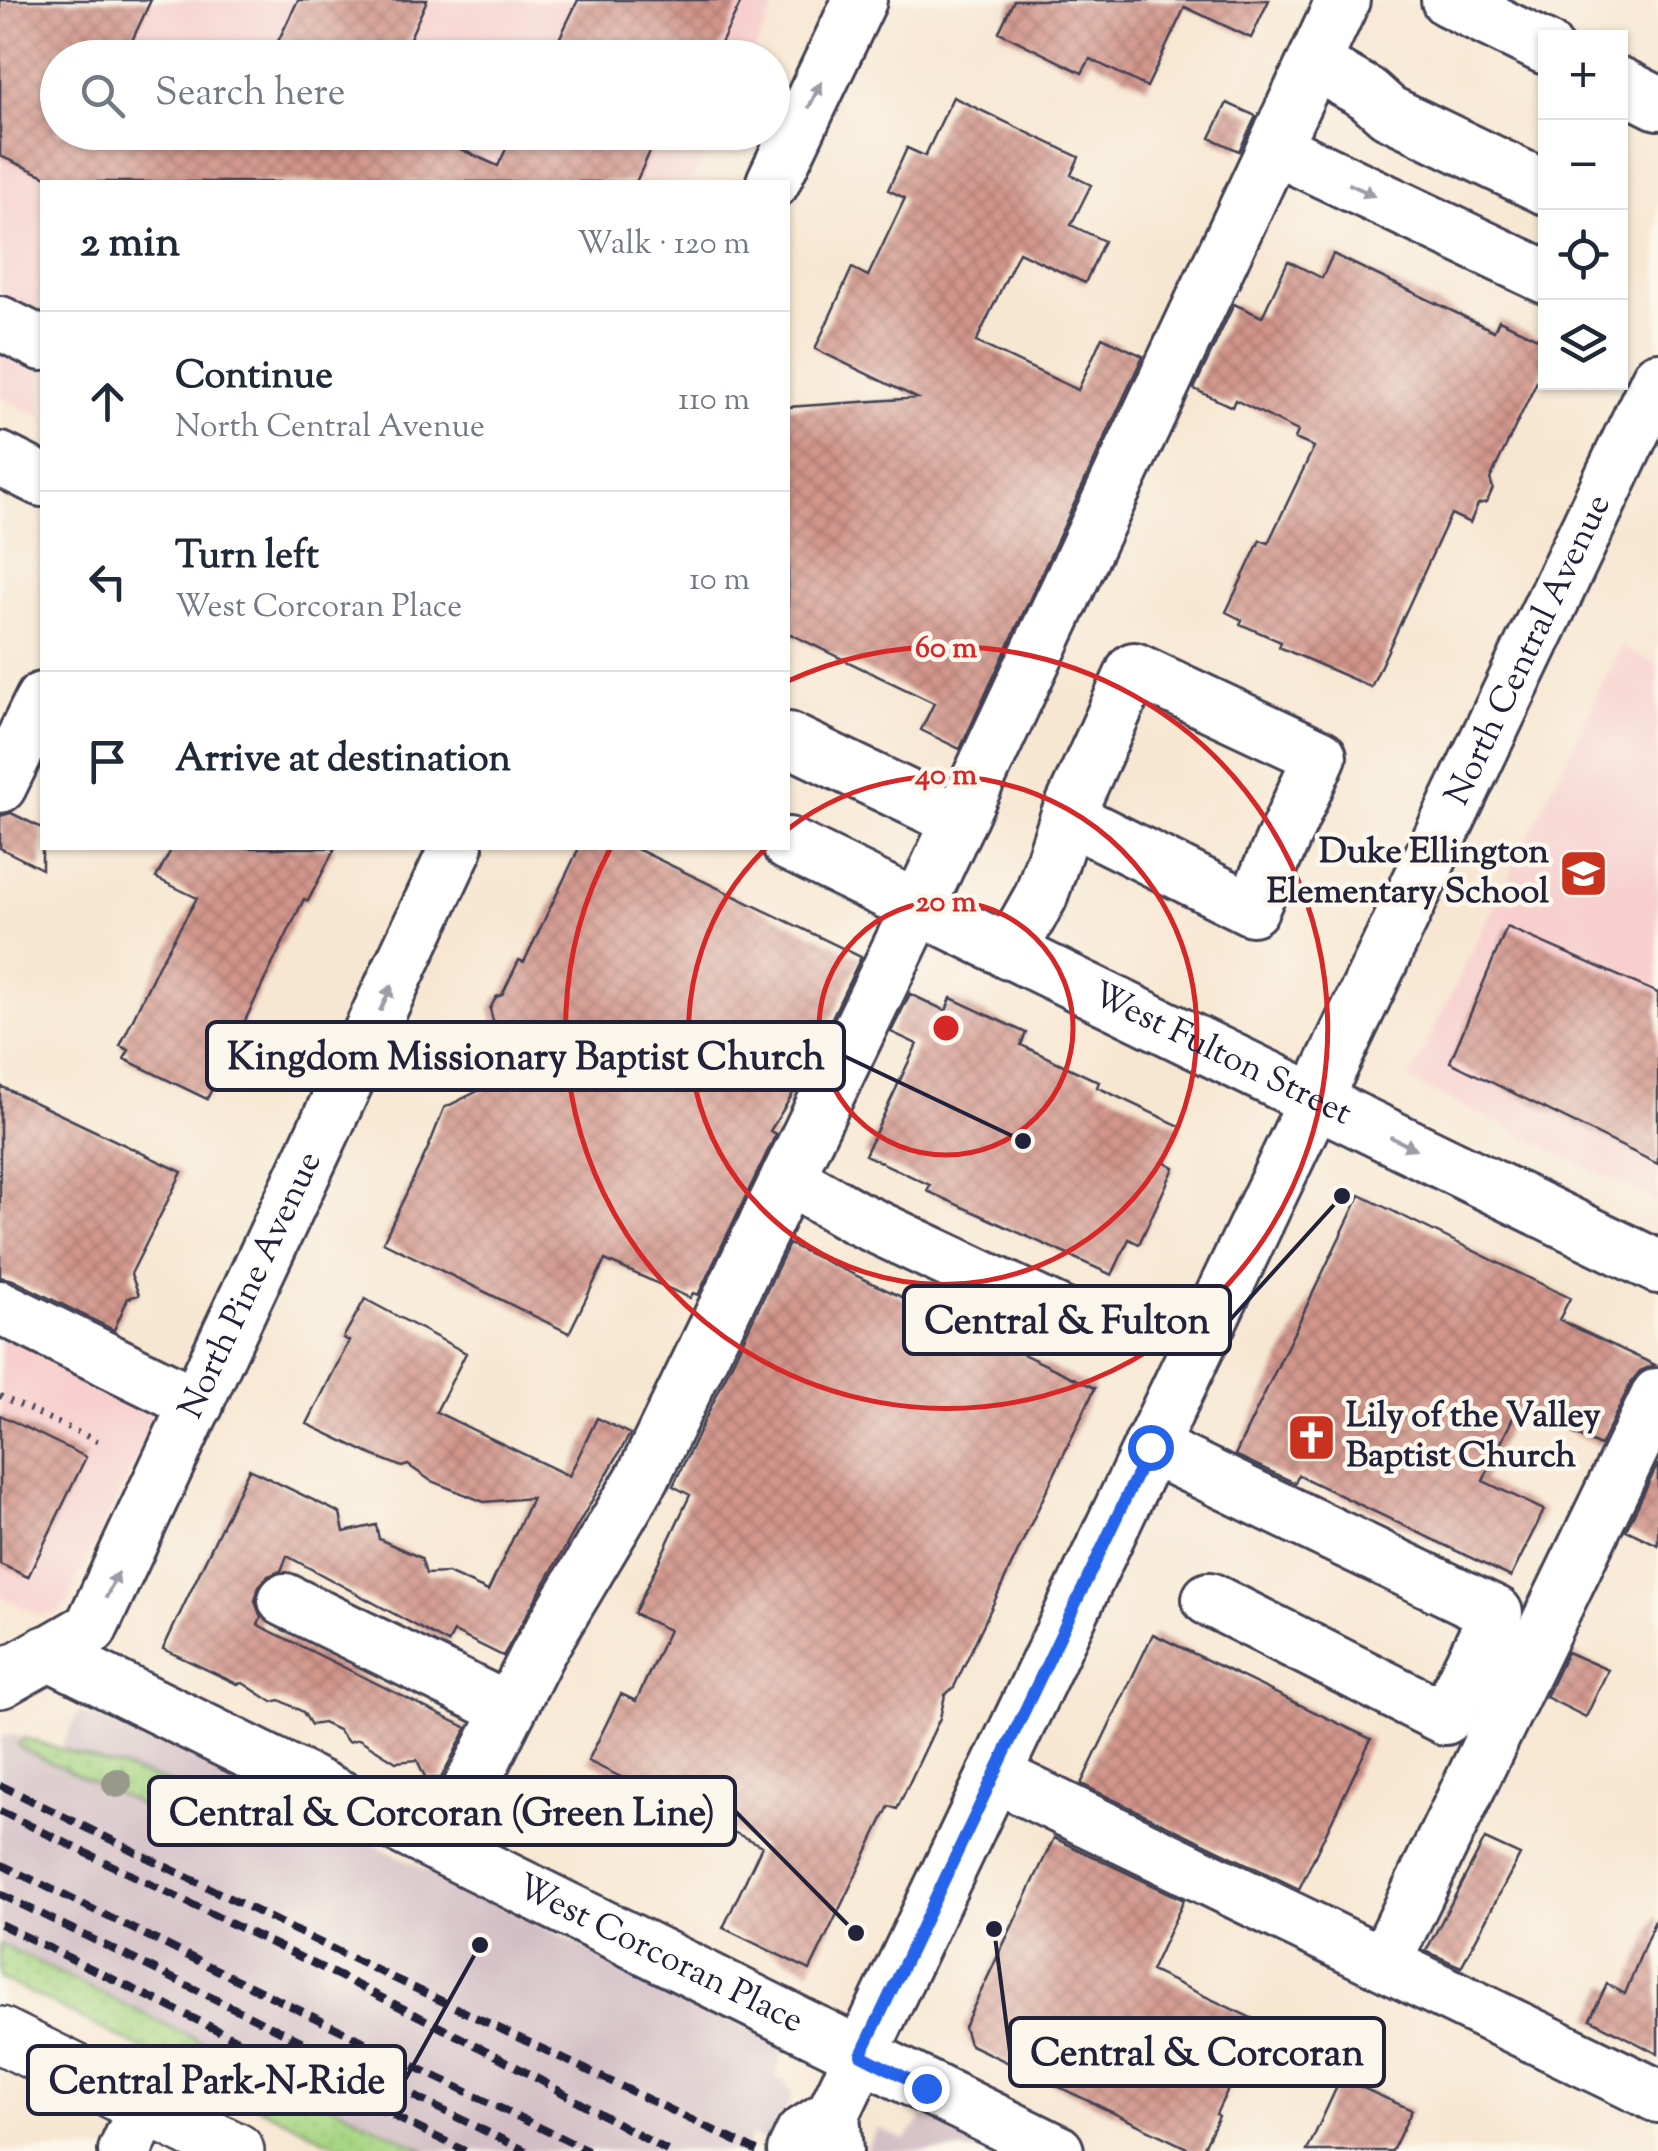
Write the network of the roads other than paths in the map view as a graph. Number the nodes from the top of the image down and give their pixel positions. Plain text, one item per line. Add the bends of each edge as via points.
1 (860, 0) edge
2 (1344, 0) edge
3 (1448, 0) edge
4 (1538, 44) edge
5 (1314, 62) junction
6 (1628, 88) edge
7 (1658, 102) edge
8 (790, 146) edge
9 (1274, 148) junction
10 (788, 150) edge
11 (774, 180) edge
12 (1538, 184) edge
13 (1538, 274) edge
14 (0, 323) edge
15 (40, 343) edge
16 (1658, 379) edge
17 (0, 459) edge
18 (40, 479) edge
19 (40, 703) edge
20 (790, 740) edge
21 (0, 786) edge
22 (1067, 818) junction
23 (958, 821) junction
24 (790, 845) edge
25 (455, 850) edge
26 (918, 908) junction
27 (1009, 952) junction
28 (1315, 1100) junction
29 (787, 1178) junction
30 (1658, 1267) edge
31 (0, 1307) edge
32 (1076, 1322) dead end
33 (1658, 1395) edge
34 (198, 1404) junction
35 (1150, 1447) junction
36 (1209, 1599) dead end
37 (285, 1600) dead end
38 (0, 1629) edge
39 (24, 1653) edge
40 (0, 1680) edge
41 (510, 1710) junction
42 (994, 1775) junction
43 (441, 1846) junction
44 (1384, 1963) junction
45 (0, 2035) edge
46 (861, 2055) junction
47 (1658, 2096) edge
48 (135, 2129) edge
49 (834, 2132) edge
50 (236, 2151) edge
51 (794, 2151) edge
52 (1057, 2151) edge

8 -> 1 street
2 - 5 street
3 - 4 street
5 - 9 street
5 - 12 street via 1388,112
6 - 7 street
9 -> 13 street
9 - 23 street
11 -> 10 street
14 - 15 street
16 - 28 street, North Central Avenue
17 - 18 street
19 - 21 street
20 - 23 street
22 - 22 street via 1134,670 1320,756 1252,908
22 - 27 street via 1042,896
23 - 26 street
24 - 26 street, West Fulton Street
34 -> 25 street, North Pine Avenue
26 - 27 street, West Fulton Street
26 - 29 street
27 - 28 street, West Fulton Street
28 -> 30 street, West Fulton Street
28 - 35 street, North Central Avenue
29 - 32 street
29 - 41 street via 643,1477
31 - 34 street
33 - 44 street
39 -> 34 street, North Pine Avenue via 91,1628
35 - 36 street via 1496,1613 1445,1718
35 - 42 street, North Central Avenue
37 - 41 street
38 - 39 main road
39 - 40 main road, North Pine Avenue
39 - 43 street, West Corcoran Place
41 - 43 street
42 - 44 street
42 - 46 street, North Central Avenue
43 - 46 street, West Corcoran Place
44 - 47 street
45 - 48 main road
46 - 49 street, North Central Avenue
46 - 52 street, West Corcoran Place
48 - 50 main road
49 - 51 street, North Central Avenue via 802,2134

